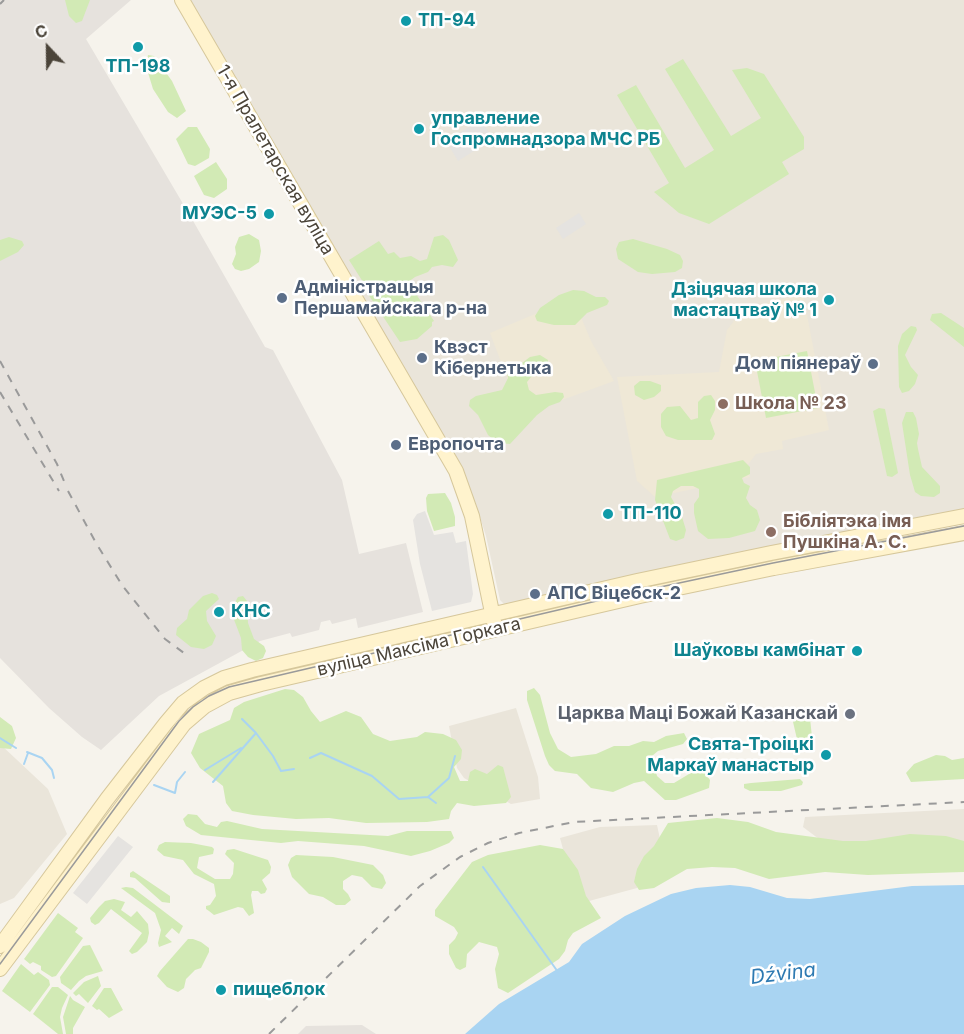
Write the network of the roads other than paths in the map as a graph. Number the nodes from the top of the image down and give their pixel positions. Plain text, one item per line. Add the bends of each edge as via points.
1 (182, 0) edge
2 (964, 516) edge
3 (964, 533) edge
4 (492, 615) junction
5 (496, 629) junction
6 (0, 946) edge
7 (0, 969) edge

1 - 4 main road, 1-я Пралетарская вуліца via 456,471 472,516
2 - 4 main road, вуліца Максіма Горкага via 771,553
3 - 5 main road, вуліца Максіма Горкага via 774,568
4 - 5 main road, 1-я Пралетарская вуліца
4 - 6 main road, вуліца Максіма Горкага via 252,670 204,688 183,703 149,744
5 - 7 main road, вуліца Максіма Горкага via 261,684 229,693 205,706 184,724 161,753

